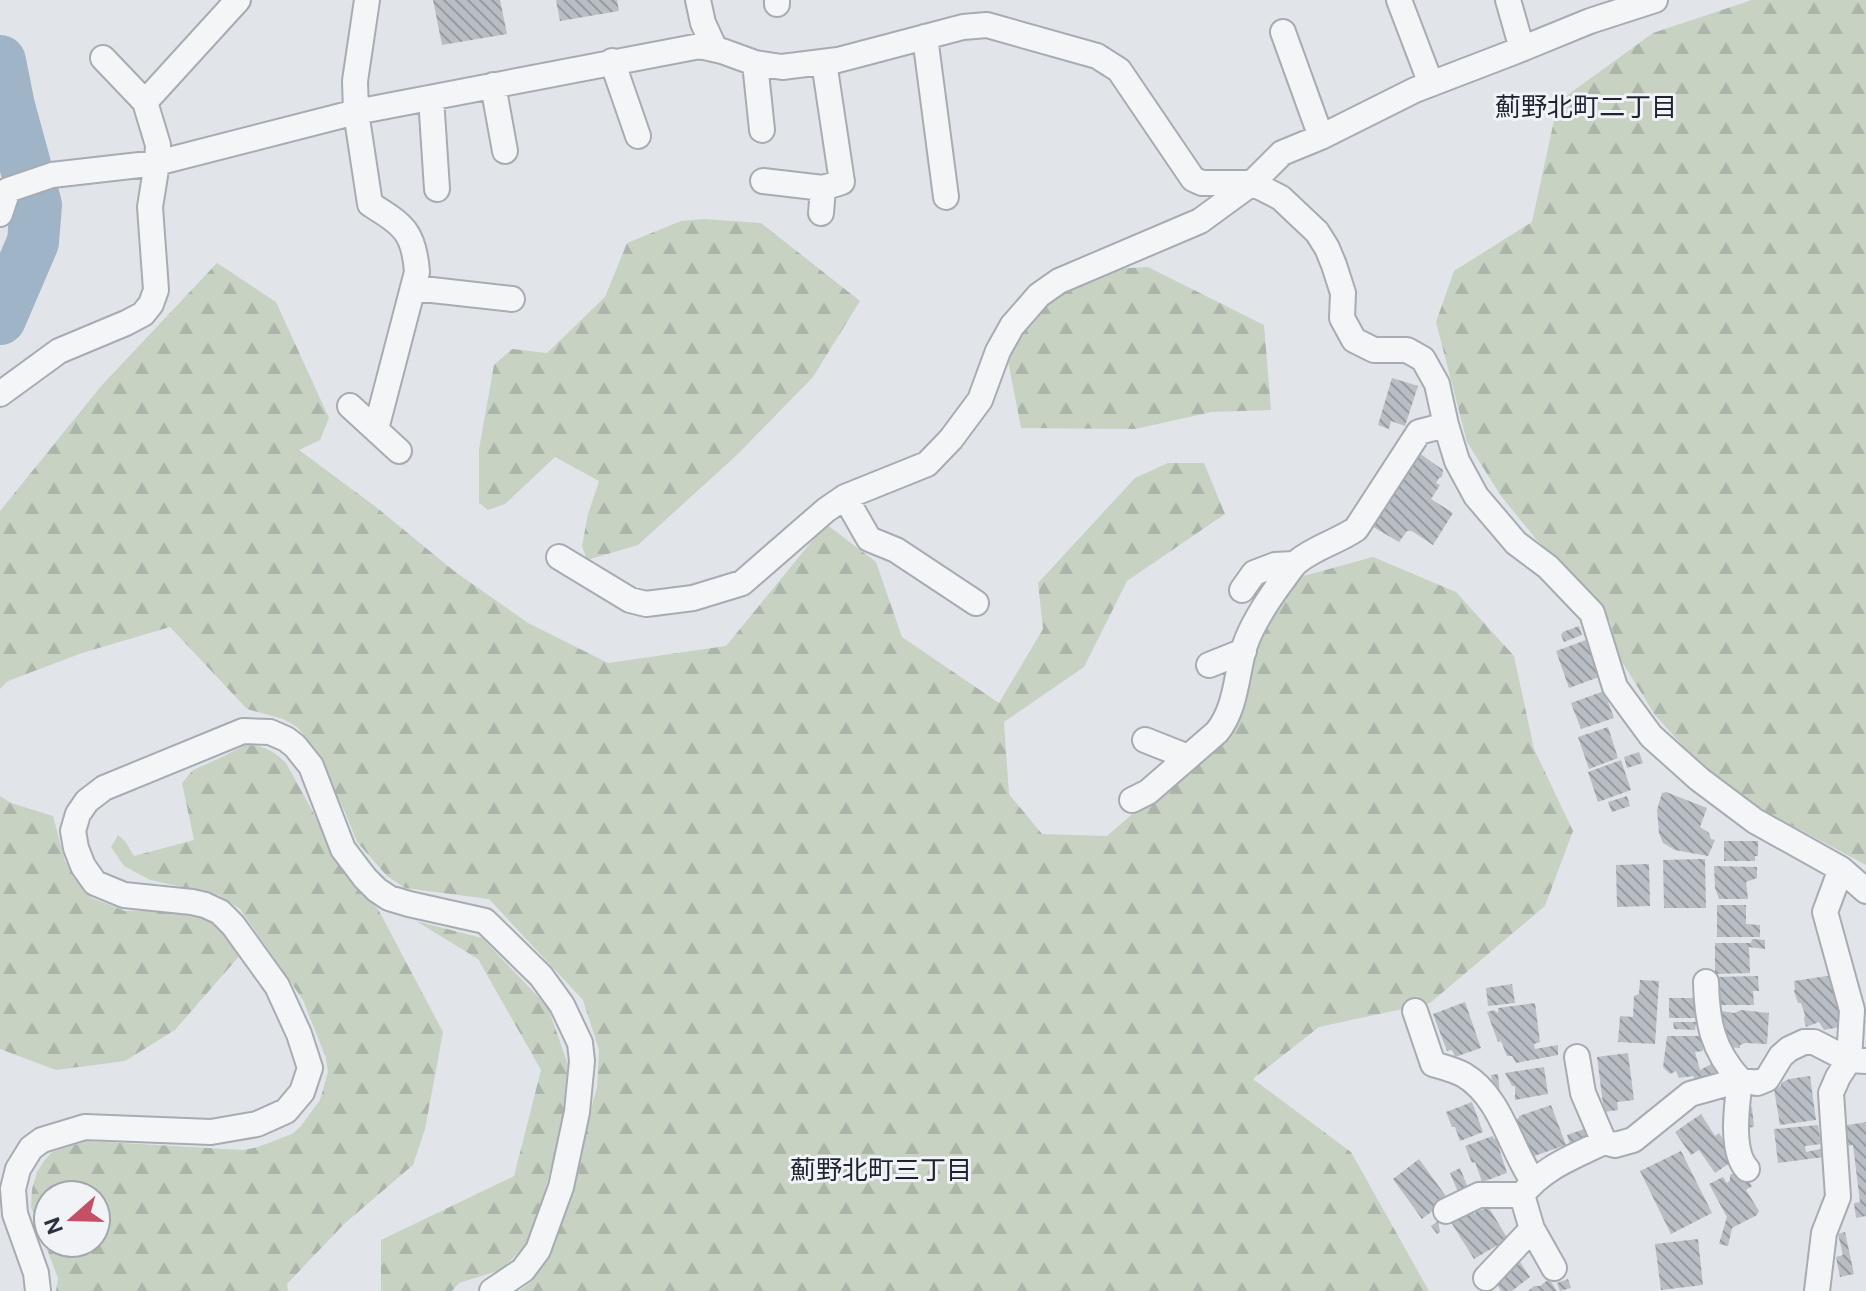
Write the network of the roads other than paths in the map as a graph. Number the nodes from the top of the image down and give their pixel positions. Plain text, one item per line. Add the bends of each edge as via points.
1 (238, 0) edge
2 (367, 0) edge
3 (698, 0) edge
4 (1399, 0) edge
5 (1508, 0) edge
6 (1655, 0) edge
7 (1586, 11) edge
8 (1283, 32) dead end
9 (925, 37) junction
10 (715, 49) junction
11 (1522, 49) junction
12 (103, 58) dead end
13 (612, 61) junction
14 (824, 62) junction
15 (755, 63) junction
16 (1431, 84) junction
17 (493, 85) junction
18 (431, 98) junction
19 (145, 102) junction
20 (356, 112) junction
21 (762, 130) dead end
22 (638, 136) dead end
23 (1321, 137) junction
24 (505, 151) dead end
25 (157, 163) junction
26 (4, 181) edge
27 (763, 181) dead end
28 (1252, 183) junction
29 (823, 188) junction
30 (437, 189) dead end
31 (946, 197) dead end
32 (821, 213) dead end
33 (0, 214) edge
34 (414, 288) junction
35 (512, 299) dead end
36 (0, 394) edge
37 (350, 406) dead end
38 (1446, 425) junction
39 (376, 429) junction
40 (399, 451) dead end
41 (845, 497) junction
42 (559, 557) dead end
43 (1294, 564) junction
44 (1242, 590) dead end
45 (976, 603) dead end
46 (1244, 651) junction
47 (1209, 665) dead end
48 (1145, 740) dead end
49 (1188, 757) junction
50 (1132, 800) dead end
51 (1841, 869) junction
52 (1866, 891) edge
53 (1706, 982) dead end
54 (1415, 1011) dead end
55 (1577, 1057) dead end
56 (1858, 1060) edge
57 (1740, 1080) junction
58 (1604, 1142) junction
59 (1747, 1169) dead end
60 (1527, 1188) junction
61 (1446, 1211) dead end
62 (1532, 1229) junction
63 (1554, 1268) dead end
64 (1486, 1278) dead end
65 (38, 1291) edge
66 (492, 1291) edge
67 (1817, 1291) edge

1 - 19 street
2 - 20 street via 355,81
3 - 10 street
4 - 16 street
5 - 11 street
6 - 7 street
7 - 11 street
8 - 23 street
9 - 14 street
9 - 28 street via 987,25 1097,56 1119,70 1193,179
9 - 31 street
10 - 13 street via 700,46
10 - 15 street
11 - 16 street
12 - 19 street
13 - 17 street
13 - 22 street
14 - 15 street via 782,67
14 - 29 street via 842,182
15 - 21 street
16 - 23 street
17 - 18 street
17 - 24 street
18 - 20 street
18 - 30 street
19 - 25 street via 158,145
20 - 25 street
20 - 34 street via 370,204 405,228 416,251
23 - 28 street via 1282,153
25 - 26 street
25 - 36 street via 150,207 156,290 151,304 126,323 59,351
26 - 33 street
27 - 29 street
28 - 38 street via 1281,198 1317,232 1343,293 1342,318 1354,340 1374,350 1407,350 1423,359 1437,384
28 - 41 street via 1200,221 1059,281 1039,295 1012,326 980,400 927,464
29 - 32 street
34 - 35 street
34 - 39 street
37 - 39 street
38 - 43 street via 1419,432 1356,529
38 - 51 street via 1476,496 1516,543 1548,567 1592,613 1615,687 1651,736 1755,821
39 - 40 street
41 - 42 street via 742,583 693,598 646,604 630,600
41 - 45 street via 869,539 896,550
43 - 44 street via 1254,573
43 - 46 street via 1269,599
46 - 47 street
46 - 49 street via 1226,721
48 - 49 street
49 - 50 street
51 - 52 street
51 - 56 street via 1825,912 1852,1010
53 - 57 street via 1709,1025 1720,1055
54 - 60 street via 1433,1064 1464,1074 1485,1093 1506,1129
55 - 58 street via 1583,1093
56 - 57 street via 1804,1042 1781,1056 1767,1079
56 - 67 street via 1838,1077 1831,1093 1838,1197 1824,1233
57 - 58 street via 1690,1094 1633,1140
57 - 59 street via 1737,1150
58 - 60 street via 1555,1166
60 - 61 street via 1479,1195
60 - 62 street
62 - 63 street
62 - 64 street
65 - 66 street via 15,1214 13,1189 31,1148 85,1127 211,1132 257,1124 286,1111 302,1092 310,1068 299,1034 277,986 233,925 205,905 124,895 95,883 83,866 73,831 87,801 104,788 243,731 270,732 295,746 311,766 343,849 377,890 409,904 485,921 541,976 580,1043 577,1112 548,1225 523,1270

